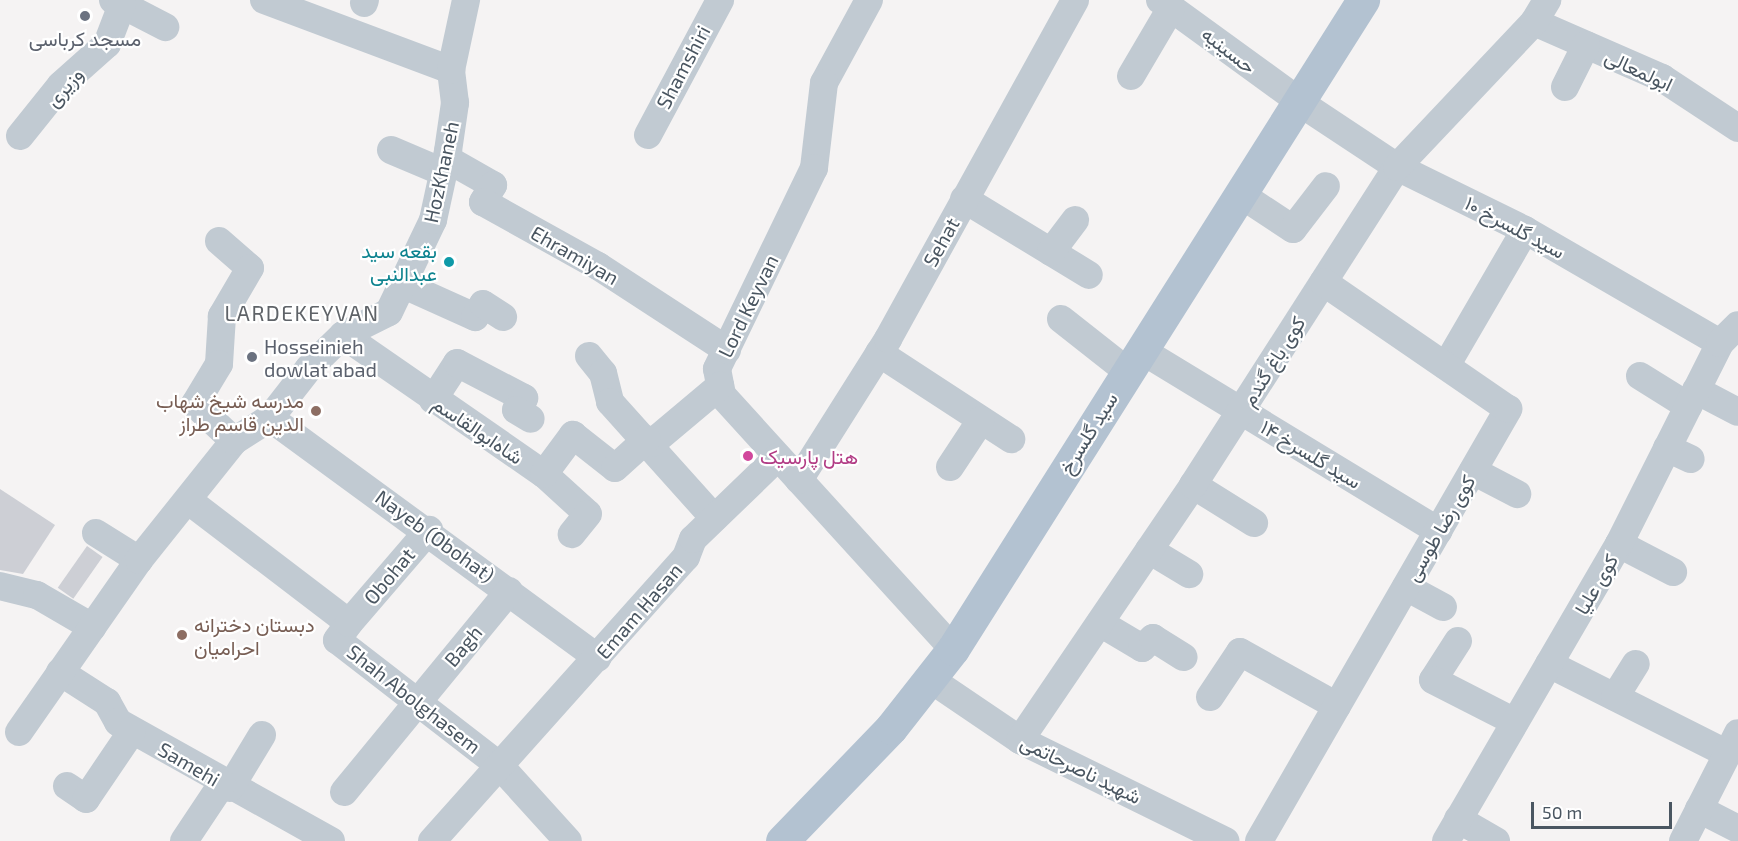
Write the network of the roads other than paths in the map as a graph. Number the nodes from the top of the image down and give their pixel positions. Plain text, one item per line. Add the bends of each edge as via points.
1 (264, 0) edge
2 (466, 0) edge
3 (720, 0) edge
4 (869, 0) edge
5 (1076, 0) edge
6 (1363, 0) edge
7 (1380, 0) edge
8 (118, 3) edge
9 (1166, 4) edge
10 (1540, 11) edge
11 (358, 13) edge
12 (165, 27) dead end
13 (1586, 45) junction
14 (451, 70) junction
15 (1131, 76) dead end
16 (1565, 87) dead end
17 (1305, 105) junction
18 (1738, 128) edge
19 (648, 135) dead end
20 (20, 136) dead end
21 (391, 150) dead end
22 (445, 165) junction
23 (1397, 166) junction
24 (1326, 186) dead end
25 (970, 187) junction
26 (1252, 202) junction
27 (1075, 220) dead end
28 (1525, 230) junction
29 (219, 241) dead end
30 (1051, 252) junction
31 (1089, 275) dead end
32 (1323, 282) junction
33 (404, 285) junction
34 (502, 317) dead end
35 (1061, 319) dead end
36 (1729, 334) edge
37 (343, 335) junction
38 (727, 350) junction
39 (879, 353) junction
40 (589, 356) dead end
41 (1140, 365) junction
42 (1446, 366) junction
43 (1640, 376) dead end
44 (720, 386) junction
45 (1692, 398) junction
46 (433, 400) junction
47 (1241, 412) junction
48 (1738, 412) edge
49 (270, 418) junction
50 (531, 419) dead end
51 (981, 420) junction
52 (1011, 439) dead end
53 (234, 441) junction
54 (649, 441) junction
55 (778, 457) junction
56 (950, 467) dead end
57 (1473, 471) junction
58 (544, 474) junction
59 (800, 480) junction
60 (1192, 485) junction
61 (1517, 494) dead end
62 (189, 501) junction
63 (714, 518) junction
64 (1254, 523) dead end
65 (429, 530) junction
66 (1438, 531) junction
67 (96, 533) dead end
68 (572, 534) dead end
69 (1619, 544) junction
70 (1149, 549) junction
71 (139, 560) junction
72 (1673, 572) dead end
73 (1189, 574) dead end
74 (0, 586) edge
75 (1406, 586) junction
76 (509, 591) junction
77 (1443, 607) dead end
78 (349, 623) junction
79 (1100, 623) junction
80 (92, 627) junction
81 (1458, 641) dead end
82 (958, 654) junction
83 (1183, 657) dead end
84 (598, 658) junction
85 (1549, 664) junction
86 (1636, 664) dead end
87 (60, 672) junction
88 (936, 684) junction
89 (1210, 697) dead end
90 (1615, 697) junction
91 (417, 702) junction
92 (1337, 706) junction
93 (1515, 722) junction
94 (132, 730) junction
95 (19, 732) dead end
96 (262, 735) dead end
97 (1020, 740) junction
98 (1732, 743) edge
99 (500, 766) junction
100 (67, 786) dead end
101 (226, 786) junction
102 (344, 792) dead end
103 (1699, 809) junction
104 (1738, 829) edge
105 (1452, 830) edge
106 (1219, 840) edge
107 (184, 841) edge
108 (331, 841) edge
109 (432, 841) edge
110 (568, 841) edge
111 (782, 841) edge
112 (802, 841) edge
113 (1259, 841) edge
114 (1496, 841) edge
115 (1683, 841) edge

1 - 11 street
2 - 14 street, HozKhaneh
3 - 19 street, Shamshiri
4 - 38 street, Lord Keyvan via 824,83 814,168
5 - 25 street, Sehat
6 - 17 main road, سید گلسرخ
7 - 17 main road, سید گلسرخ
8 - 12 street
8 - 20 street, وزیری via 107,44 61,85
9 - 15 street
9 - 17 street, حسینیه
10 - 13 street, ابولمعالی
10 - 23 street, کوی باغ گندم
11 - 14 street
13 - 16 street
13 - 18 street, ابولمعالی via 1662,78
14 - 22 street, HozKhaneh via 455,103
17 - 23 street, سید گلسرخ ۱۰
17 - 26 main road, سید گلسرخ
17 - 41 main road, سید گلسرخ
21 - 22 street
22 - 33 street, HozKhaneh via 433,220
22 - 38 street, Ehramiyan via 493,184 483,202
23 - 28 street, سید گلسرخ ۱۰
23 - 32 street, کوی باغ گندم
24 - 26 street via 1293,229
25 - 30 street
25 - 39 street, Sehat
26 - 41 main road, سید گلسرخ
27 - 30 street
28 - 36 street, سید گلسرخ ۱۰
28 - 42 street
29 - 53 street via 250,267 222,316 219,364 195,404
30 - 31 street
32 - 42 street, کوی رضا طوسی
32 - 47 street, کوی باغ گندم
33 - 34 street via 475,318 483,304
33 - 37 street, HozKhaneh via 389,312
35 - 41 street, سید گلسرخ ۱۴
36 - 45 street, کوی علیا
37 - 46 street, شاه‌ابوالقاسم
37 - 49 street, HozKhaneh via 309,368
38 - 44 street, Lord Keyvan via 717,369
39 - 51 street
39 - 59 street, Sehat
40 - 54 street via 603,373 610,402
41 - 47 street, سید گلسرخ ۱۴
41 - 82 main road, سید گلسرخ
42 - 57 street, کوی رضا طوسی via 1508,408
43 - 45 street
44 - 54 street
44 - 55 street, Lord Keyvan via 722,395
45 - 48 street
45 - 69 street, کوی علیا via 1679,454
46 - 50 street via 457,363 524,398 516,410
46 - 58 street, شاه‌ابوالقاسم
47 - 60 street, کوی باغ گندم
47 - 66 street, سید گلسرخ ۱۴
49 - 53 street, HozKhaneh
49 - 65 street, Nayeb (Obohat)
51 - 52 street
51 - 56 street
53 - 62 street
54 - 58 street via 615,468 573,435
54 - 63 street
55 - 59 street, Lord Keyvan
55 - 63 street, Emam Hasan
57 - 61 street
57 - 66 street, کوی رضا طوسی
58 - 68 street, شاه‌ابوالقاسم via 588,514
59 - 82 street, Lord Keyvan
60 - 64 street
60 - 70 street, کوی باغ گندم
62 - 71 street
62 - 78 street, Shah Abolghasem
63 - 84 street, Emam Hasan
65 - 76 street, Nayeb (Obohat)
65 - 78 street, Obohat
66 - 75 street, کوی رضا طوسی
67 - 71 street
69 - 72 street
69 - 85 street, کوی علیا
70 - 73 street
70 - 79 street, کوی باغ گندم
71 - 80 street
74 - 80 street via 37,595
75 - 77 street
75 - 92 street, کوی رضا طوسی
76 - 84 street, Nayeb (Obohat)
76 - 91 street, Bagh
78 - 91 street, Shah Abolghasem via 337,640
79 - 83 street via 1142,648 1153,638
79 - 97 street, کوی باغ گندم
80 - 87 street
81 - 93 street via 1433,680
82 - 88 main road, سید گلسرخ
84 - 99 street, Emam Hasan
85 - 90 street
85 - 93 street, کوی علیا
86 - 90 street
87 - 94 street, Samehi via 107,702 118,722
87 - 95 street
88 - 97 street, شهید ناصرحاتمی
88 - 111 main road, سید گلسرخ
88 - 112 main road, سید گلسرخ via 903,738
89 - 92 street via 1240,652
90 - 98 street
91 - 99 street, Shah Abolghasem
91 - 102 street, Bagh
92 - 113 street, کوی رضا طوسی
93 - 105 street, کوی علیا
94 - 100 street via 86,799
94 - 101 street, Samehi
96 - 101 street
97 - 106 street, شهید ناصرحاتمی
98 - 103 street
99 - 109 street, Emam Hasan
99 - 110 street, Shah Abolghasem
101 - 107 street
101 - 108 street, Samehi
103 - 104 street
103 - 115 street
105 - 114 street

